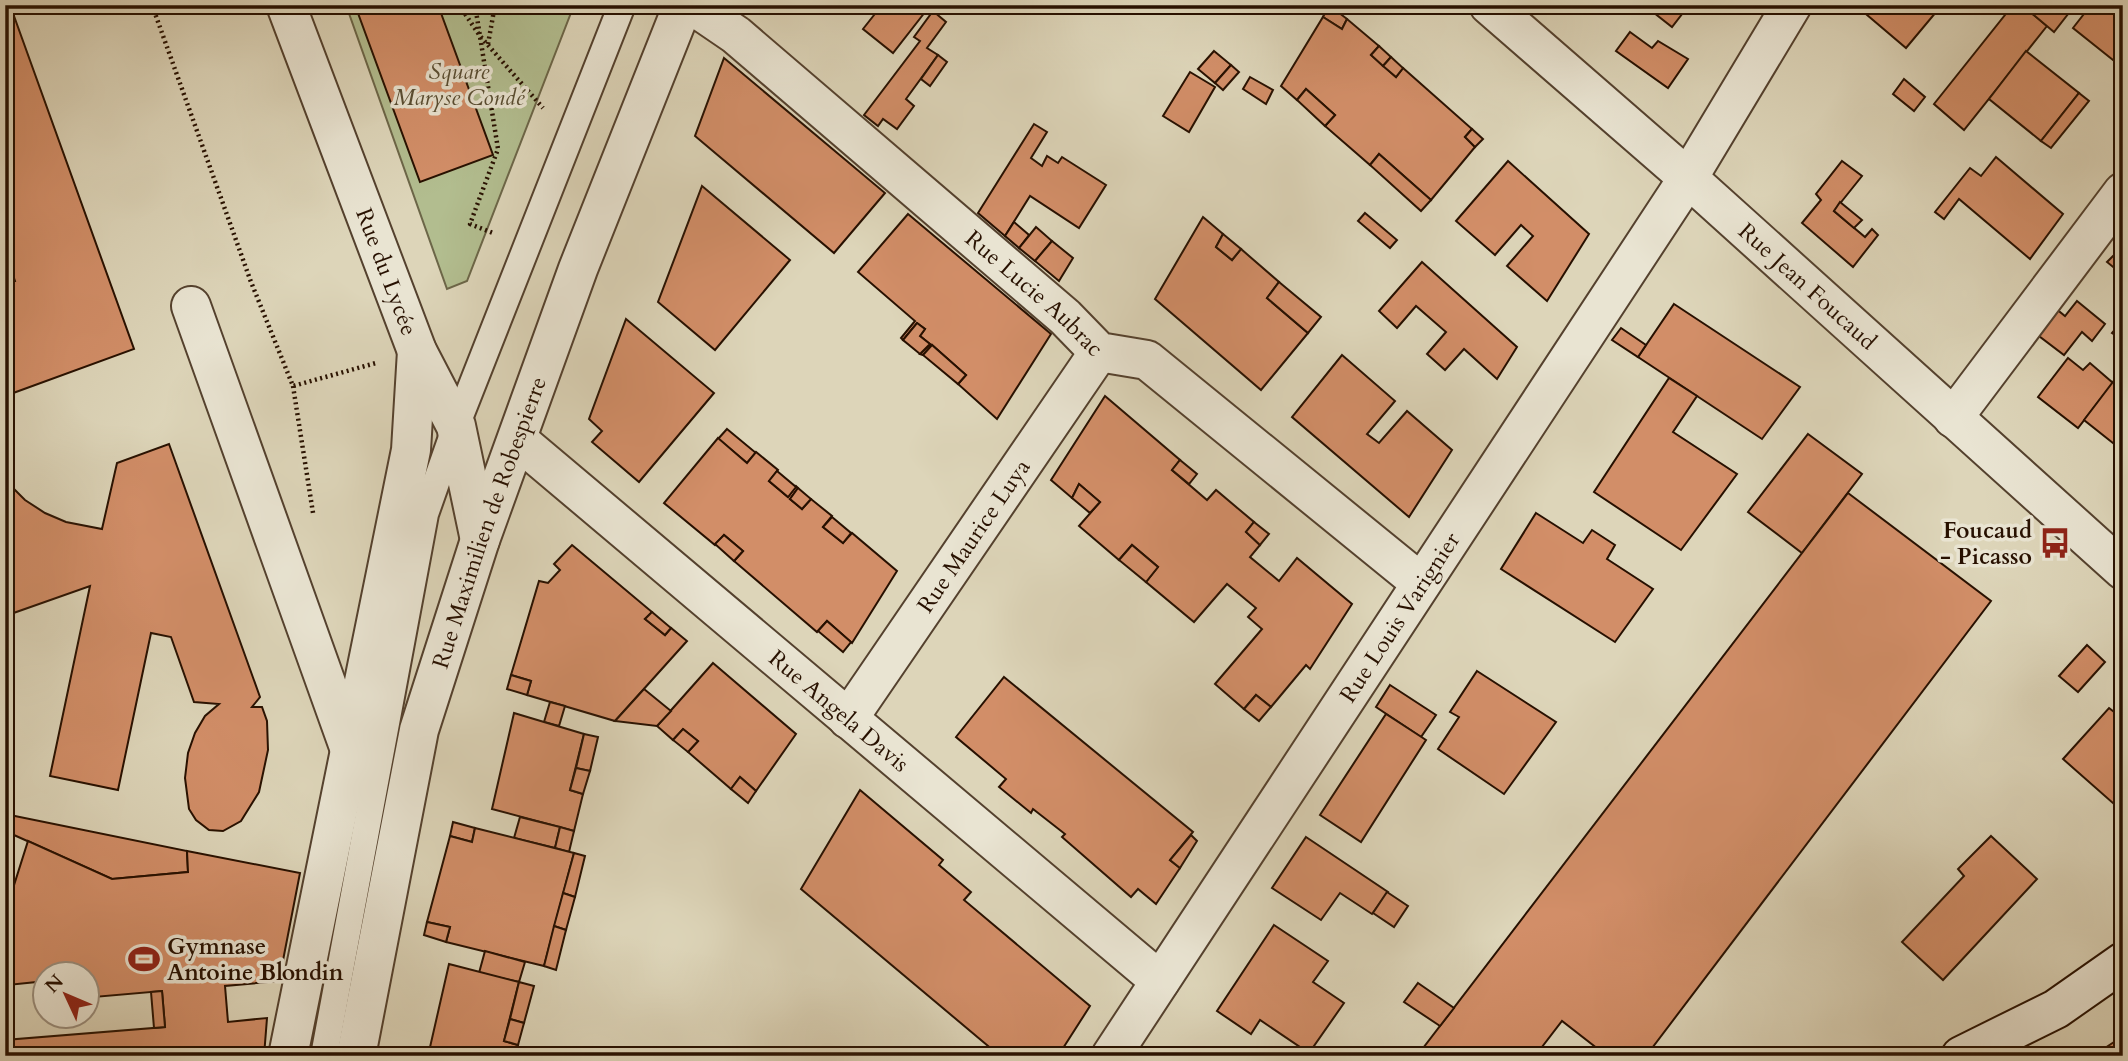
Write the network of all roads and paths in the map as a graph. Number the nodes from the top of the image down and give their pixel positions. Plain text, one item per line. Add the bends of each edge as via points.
1 (152, 5) edge
2 (286, 5) edge
3 (459, 5) edge
4 (475, 5) edge
5 (495, 5) edge
6 (622, 5) edge
7 (683, 5) edge
8 (692, 5) edge
9 (1489, 5) edge
10 (1792, 5) edge
11 (480, 36) junction
12 (488, 44) junction
13 (543, 109) dead end
14 (1688, 178) junction
15 (2123, 192) edge
16 (493, 233) dead end
17 (191, 306) dead end
18 (417, 351) junction
19 (1099, 352) junction
20 (1953, 418) junction
21 (456, 426) junction
22 (518, 440) junction
23 (480, 540) junction
24 (2123, 570) edge
25 (1421, 583) junction
26 (848, 719) junction
27 (349, 747) junction
28 (2123, 962) edge
29 (1160, 981) junction
30 (288, 1056) edge
31 (324, 1056) edge
32 (356, 1056) edge
33 (1111, 1056) edge
34 (1961, 1056) edge

1 - 18 path via 293,386
2 - 18 street, Rue du Lycée
3 - 11 path
4 - 11 path
5 - 12 path
6 - 21 lane, Rue Maximilien de Robespierre
7 - 22 street, Rue Maximilien de Robespierre via 578,269
8 - 19 street, Rue Lucie Aubrac via 736,35 1065,317
9 - 14 street, Rue Jean Foucaud
10 - 14 street, Rue Louis Varignier
11 - 12 path
11 - 16 path via 498,149 470,224
12 - 13 path
14 - 20 street, Rue Jean Foucaud
14 - 25 street, Rue Louis Varignier
15 - 20 street
17 - 27 street
18 - 21 street, Rue du Lycée
18 - 27 street via 411,450
19 - 25 street, Rue Lucie Aubrac via 1147,360
19 - 26 street, Rue Maurice Luya
20 - 24 street, Rue Jean Foucaud
21 - 23 street, Rue du Lycée
21 - 31 lane, Rue Maximilien de Robespierre via 425,514
22 - 23 street, Rue Maximilien de Robespierre
22 - 26 street, Rue Angela Davis
23 - 32 street, Rue Maximilien de Robespierre via 419,730
25 - 29 street, Rue Louis Varignier
26 - 29 street, Rue Angela Davis
27 - 30 street
28 - 34 street via 2056,1009
29 - 33 street, Rue Louis Varignier

